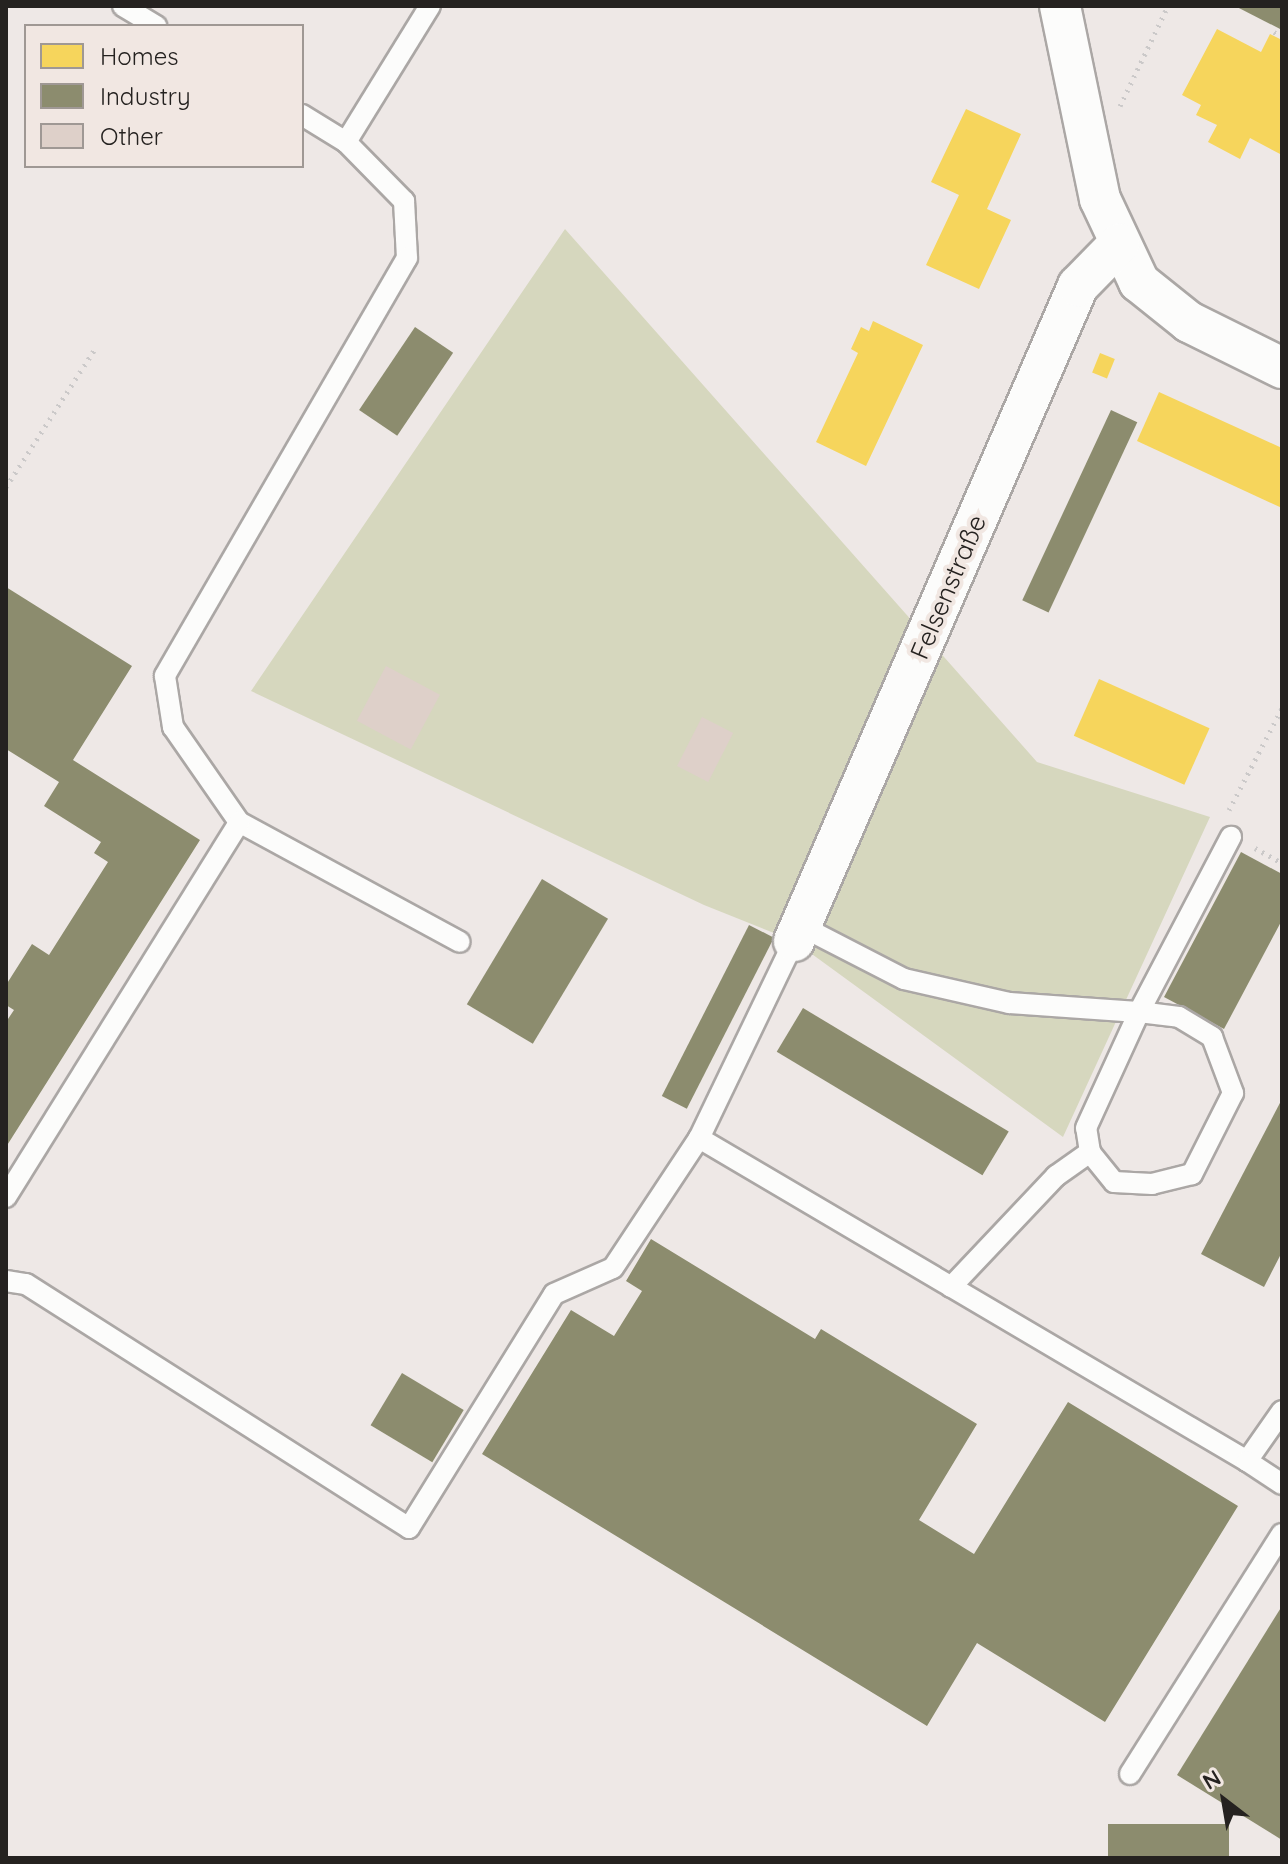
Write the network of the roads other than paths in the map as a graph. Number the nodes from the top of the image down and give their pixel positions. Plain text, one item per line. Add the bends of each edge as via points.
1 (123, 6) edge
2 (430, 6) edge
3 (1060, 6) edge
4 (153, 24) edge
5 (304, 116) edge
6 (346, 142) junction
7 (1119, 244) junction
8 (1276, 357) edge
9 (239, 822) junction
10 (1231, 837) road end
11 (798, 934) junction
12 (460, 942) dead end
13 (1139, 1012) junction
14 (699, 1138) junction
15 (1090, 1152) junction
16 (6, 1197) edge
17 (6, 1281) edge
18 (951, 1287) junction
19 (1282, 1411) edge
20 (1247, 1461) junction
21 (1282, 1484) edge
22 (1282, 1534) edge
23 (1130, 1774) dead end

1 - 4 lane
2 - 6 lane
3 - 7 street via 1100,199
5 - 6 lane
6 - 9 lane via 404,201 407,258 165,676 173,727
7 - 8 street via 1139,282 1189,322
7 - 11 street, Felsenstraße via 1078,286
9 - 12 lane
9 - 16 lane
10 - 13 lane
11 - 13 lane via 904,979 1009,1003
11 - 14 lane
13 - 15 lane via 1086,1128
13 - 15 lane via 1179,1017 1212,1037 1233,1093 1192,1174 1152,1184 1114,1182
14 - 17 lane via 613,1268 554,1294 409,1528 26,1284
14 - 18 lane
15 - 18 lane via 1056,1176
18 - 20 lane
19 - 20 lane
20 - 21 lane
22 - 23 lane

